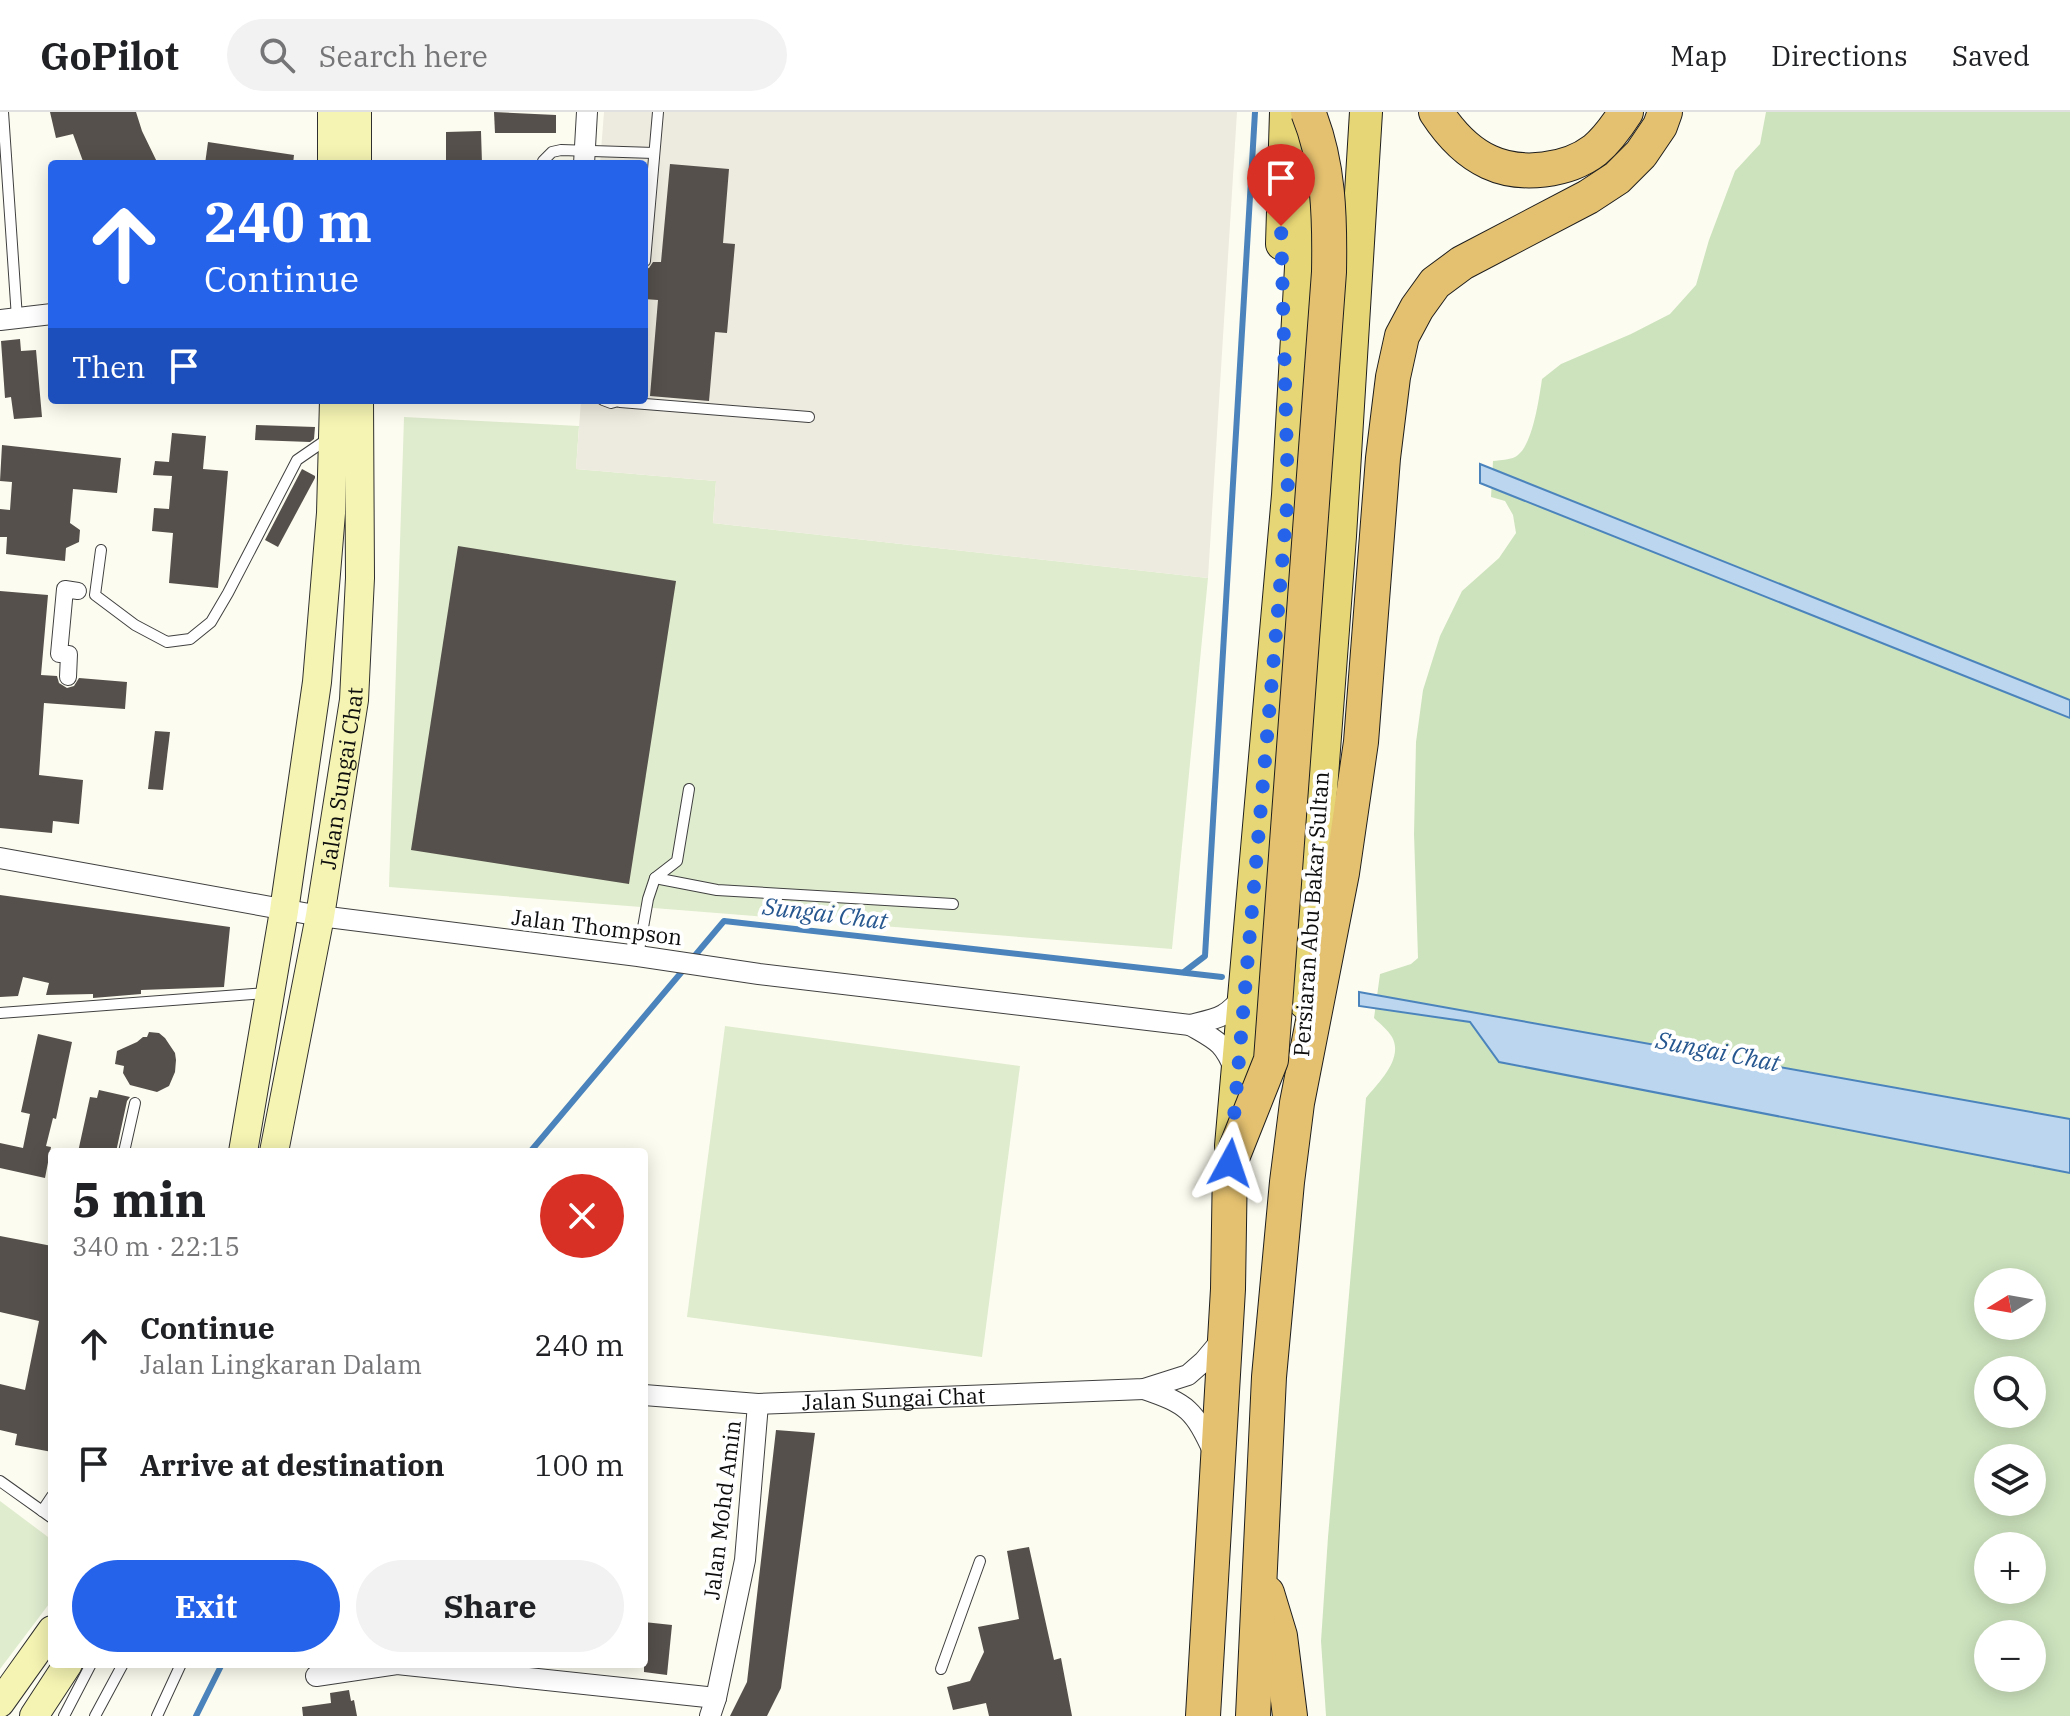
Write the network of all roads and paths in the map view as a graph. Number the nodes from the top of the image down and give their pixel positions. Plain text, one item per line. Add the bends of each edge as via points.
1 (3, 112) edge
2 (332, 112) edge
3 (357, 112) edge
4 (587, 112) edge
5 (658, 112) edge
6 (1286, 112) edge
7 (1309, 112) edge
8 (1366, 112) edge
9 (1436, 112) edge
10 (1626, 112) edge
11 (1665, 112) edge
12 (654, 153) junction
13 (584, 158) edge
14 (332, 160) edge
15 (357, 160) edge
16 (544, 160) edge
17 (648, 225) edge
18 (48, 314) edge
19 (8, 319) edge
20 (648, 403) edge
21 (334, 404) edge
22 (359, 404) edge
23 (809, 417) dead end
24 (334, 435) junction
25 (1288, 495) junction
26 (101, 550) dead end
27 (78, 591) dead end
28 (68, 677) dead end
29 (689, 789) dead end
30 (0, 858) edge
31 (655, 878) junction
32 (953, 904) dead end
33 (284, 911) junction
34 (320, 916) junction
35 (646, 957) junction
36 (269, 993) junction
37 (1245, 993) junction
38 (0, 1013) edge
39 (1190, 1025) junction
40 (1238, 1078) junction
41 (135, 1103) dead end
42 (1297, 1103) junction
43 (125, 1148) edge
44 (244, 1148) edge
45 (275, 1148) edge
46 (1230, 1163) junction
47 (1226, 1335) junction
48 (1144, 1389) junction
49 (648, 1395) edge
50 (758, 1404) junction
51 (1219, 1464) junction
52 (0, 1481) edge
53 (47, 1514) edge
54 (980, 1561) dead end
55 (1259, 1569) junction
56 (48, 1636) edge
57 (65, 1668) edge
58 (89, 1668) edge
59 (121, 1668) edge
60 (179, 1668) edge
61 (370, 1668) edge
62 (426, 1668) edge
63 (941, 1669) dead end
64 (316, 1676) dead end
65 (0, 1703) edge
66 (713, 1707) edge
67 (34, 1716) edge
68 (64, 1716) edge
69 (95, 1716) edge
70 (157, 1716) edge
71 (1203, 1716) edge
72 (1253, 1716) edge
73 (1290, 1716) edge

1 - 19 lane
2 - 14 main road
3 - 15 main road
4 - 13 street
5 - 12 lane
6 - 25 main road via 1281,226
7 - 25 main road
7 - 46 highway, bridge via 1324,167 1329,272 1275,1013 1271,1060
8 - 42 main road, Persiaran Abu Bakar Sultan
9 - 10 highway via 1469,149 1490,163 1515,170 1569,164 1594,151
11 - 42 highway via 1641,154 1617,178 1462,263 1435,283 1402,336 1383,458 1361,742 1342,873
12 - 13 lane
12 - 17 lane
13 - 16 lane via 561,150
18 - 19 street
20 - 23 lane
21 - 24 main road, Jalan Sungai Chat
22 - 34 main road, Jalan Sungai Chat via 354,700
24 - 26 lane via 297,460 211,622 190,639 167,642 95,595
24 - 33 main road, Jalan Sungai Chat via 317,682
25 - 37 main road
27 - 28 street via 65,589 59,654 69,654
29 - 31 lane via 677,861
30 - 33 street, Jalan Thompson
31 - 32 lane via 717,890
31 - 35 lane via 648,899
33 - 34 street, Jalan Thompson
33 - 36 main road, Jalan Sungai Chat
34 - 35 street, Jalan Thompson
34 - 45 main road, Jalan Sungai Chat
35 - 39 street, Jalan Thompson
36 - 38 lane
36 - 44 main road, Jalan Sungai Chat
37 - 39 street, Jalan Thompson via 1223,1017
37 - 40 main road
39 - 40 street, Jalan Thompson via 1221,1043
40 - 46 main road
41 - 43 lane
42 - 55 highway, Persiaran Abu Bakar Sultan via 1269,1377
46 - 47 highway
47 - 48 street, Jalan Sungai Chat via 1188,1375
47 - 51 highway
48 - 50 street, Jalan Sungai Chat
48 - 51 street, Jalan Sungai Chat via 1183,1405 1200,1424
49 - 50 street, Jalan Sungai Chat
50 - 66 street, Jalan Mohd Amin via 745,1560
51 - 71 highway
52 - 53 lane
54 - 63 lane
55 - 72 highway, Persiaran Abu Bakar Sultan
55 - 73 highway via 1280,1636
56 - 65 main road
57 - 67 main road
58 - 68 lane
59 - 69 lane
60 - 70 lane
61 - 64 street
62 - 66 street

